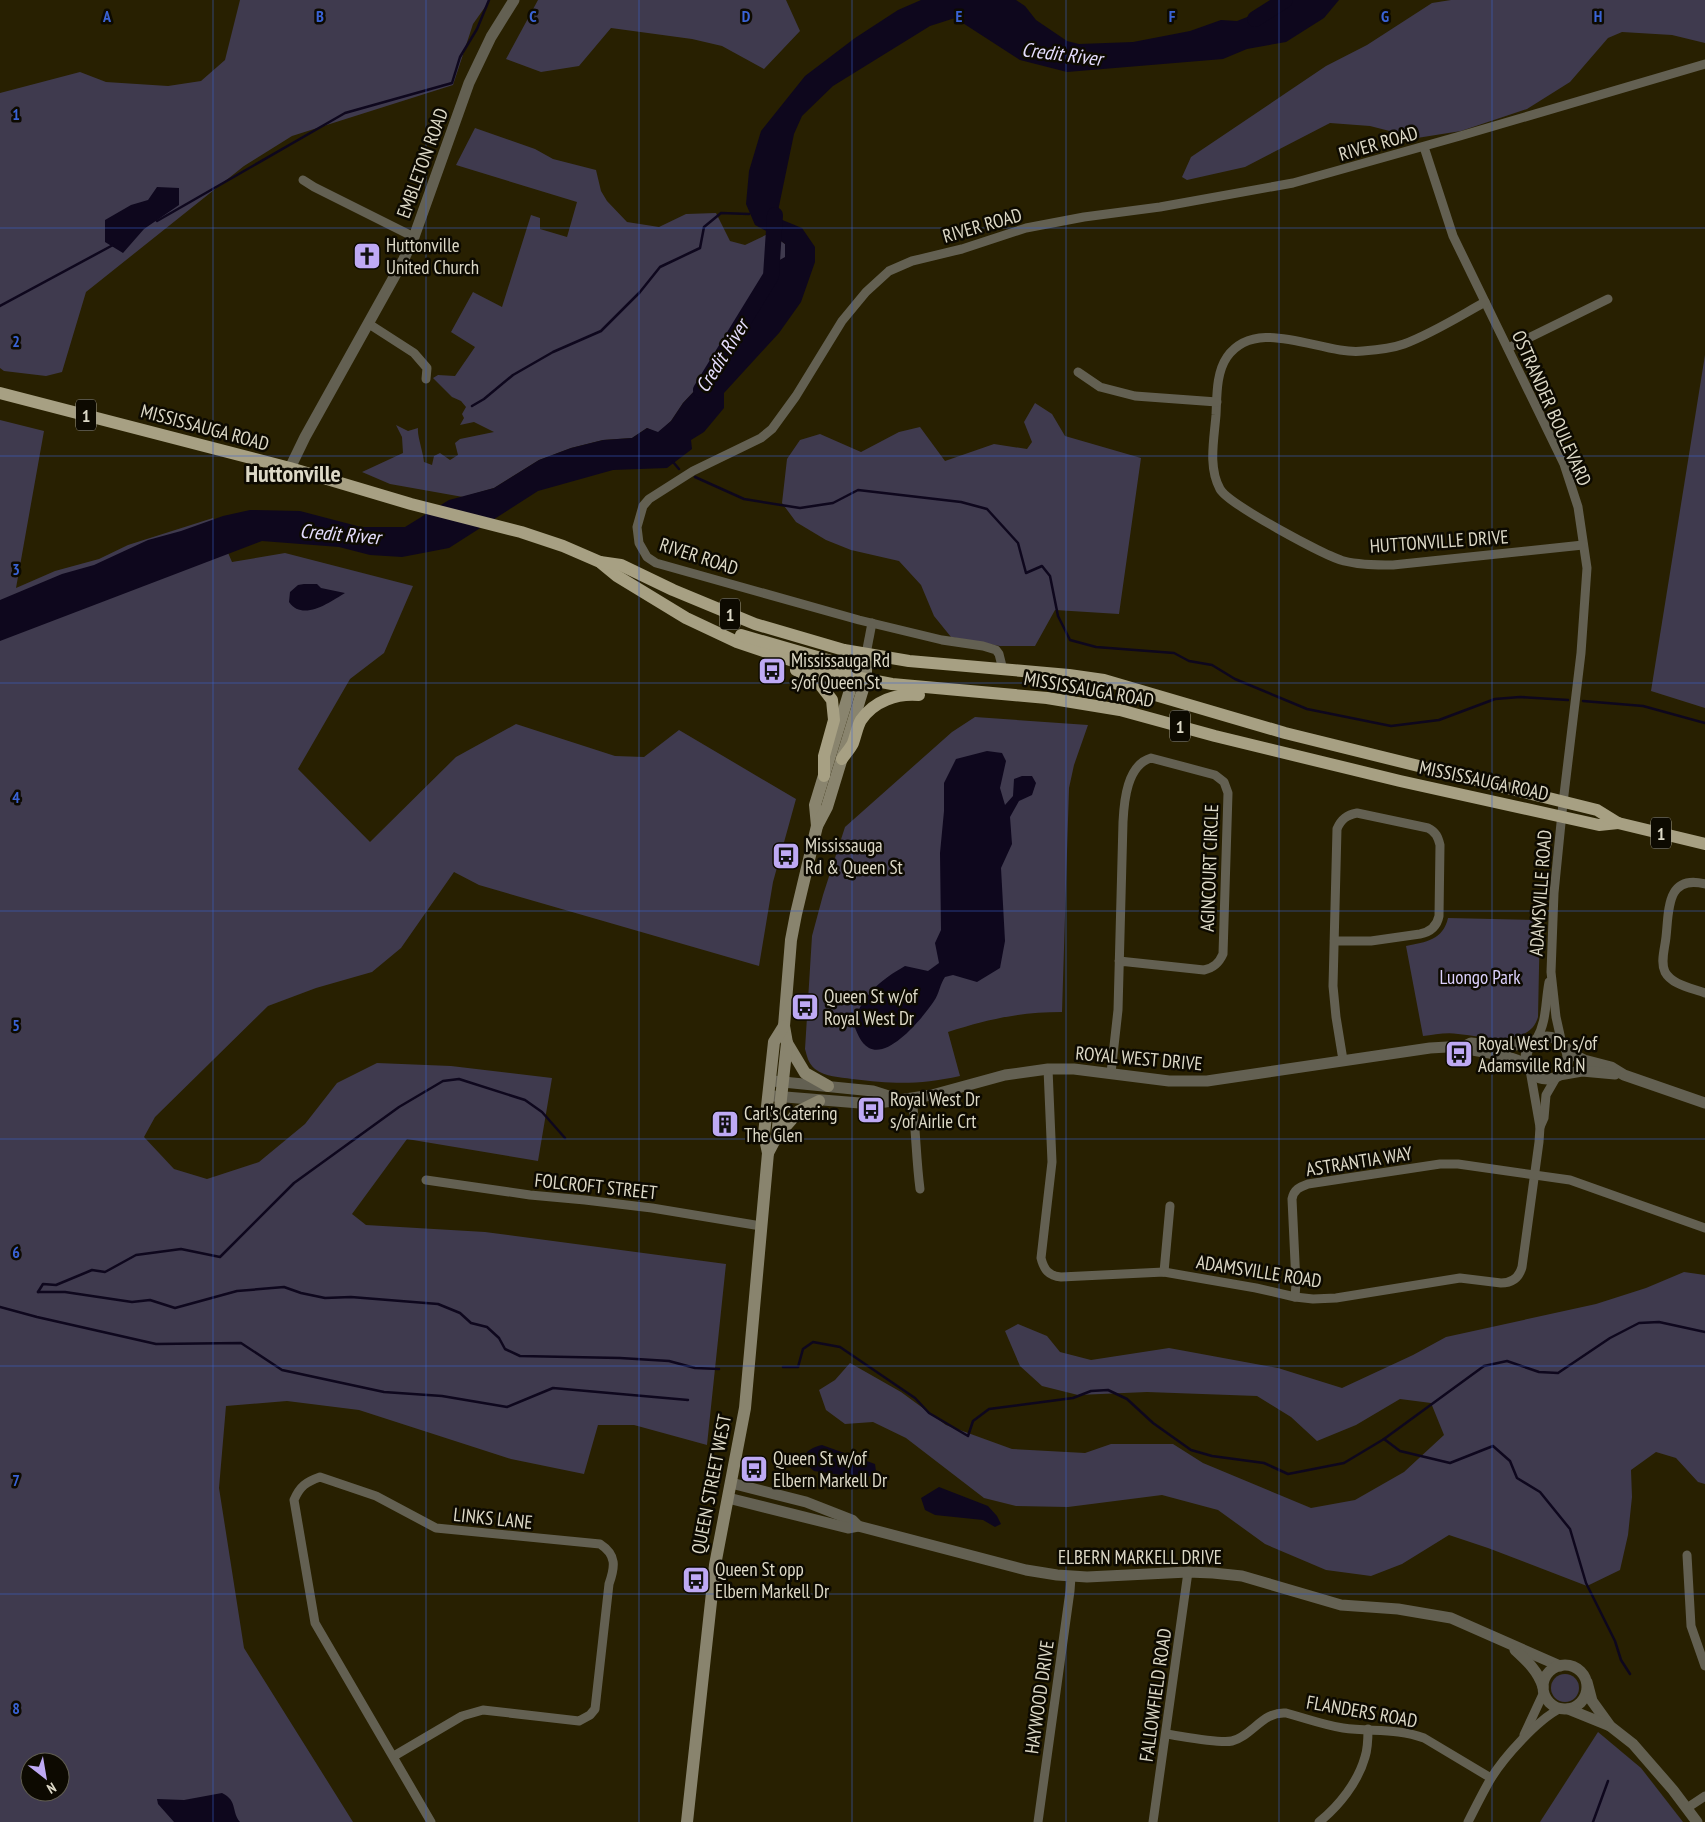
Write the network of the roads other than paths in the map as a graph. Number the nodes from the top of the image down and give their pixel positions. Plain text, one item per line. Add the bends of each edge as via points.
1 (514, 0) edge
2 (1705, 64) edge
3 (1424, 147) junction
4 (303, 180) dead end
5 (414, 237) junction
6 (1608, 299) dead end
7 (1484, 302) junction
8 (369, 324) junction
9 (1508, 348) junction
10 (1078, 372) dead end
11 (426, 379) dead end
12 (0, 393) edge
13 (1217, 402) junction
14 (290, 468) junction
15 (1583, 545) junction
16 (600, 562) junction
17 (872, 623) junction
18 (715, 632) junction
19 (737, 642) junction
20 (866, 654) junction
21 (1003, 670) junction
22 (860, 678) junction
23 (957, 690) junction
24 (842, 758) junction
25 (824, 776) junction
26 (1562, 809) junction
27 (816, 826) junction
28 (1705, 844) edge
29 (1705, 884) edge
30 (1334, 941) junction
31 (1119, 960) junction
32 (1552, 972) junction
33 (1705, 993) edge
34 (784, 1026) junction
35 (1536, 1040) junction
36 (787, 1043) junction
37 (1563, 1045) junction
38 (1465, 1046) junction
39 (1343, 1060) junction
40 (1529, 1068) junction
41 (1048, 1069) junction
42 (1111, 1074) junction
43 (1558, 1075) junction
44 (1624, 1075) junction
45 (776, 1082) junction
46 (828, 1086) junction
47 (768, 1096) junction
48 (782, 1097) junction
49 (906, 1099) junction
50 (819, 1100) junction
51 (1705, 1103) edge
52 (1540, 1127) junction
53 (778, 1136) junction
54 (768, 1153) junction
55 (1536, 1174) junction
56 (426, 1180) dead end
57 (920, 1190) dead end
58 (1170, 1206) dead end
59 (761, 1226) junction
60 (1705, 1228) edge
61 (1164, 1272) junction
62 (1295, 1297) junction
63 (731, 1483) junction
64 (728, 1498) junction
65 (858, 1526) junction
66 (1687, 1555) dead end
67 (1188, 1572) junction
68 (1071, 1576) junction
69 (1508, 1644) junction
70 (1560, 1666) junction
71 (1705, 1666) edge
72 (1586, 1682) junction
73 (1544, 1689) junction
74 (1564, 1709) junction
75 (1610, 1726) junction
76 (1368, 1729) junction
77 (1166, 1734) junction
78 (1521, 1741) junction
79 (394, 1756) junction
80 (1491, 1778) junction
81 (1705, 1796) edge
82 (1687, 1808) junction
83 (431, 1822) edge
84 (686, 1822) edge
85 (1038, 1822) edge
86 (1153, 1822) edge
87 (1319, 1822) edge
88 (1468, 1822) edge
89 (1697, 1822) edge

1 - 5 street, EMBLETON ROAD via 469,82
2 - 3 street, RIVER ROAD
3 - 7 street, OSTRANDER BOULEVARD via 1452,236
3 - 17 street, RIVER ROAD via 1293,183 1026,228 912,261 889,271 866,292 842,322 772,429 685,476 649,499 640,512 637,527 639,543 656,563
4 - 5 street
5 - 8 street, EMBLETON ROAD
6 - 9 street
7 - 9 street, OSTRANDER BOULEVARD
7 - 13 street, HUTTONVILLE DRIVE via 1402,345 1362,352 1264,336 1244,342 1228,356 1220,373
8 - 11 street via 414,353 427,368
8 - 14 street, EMBLETON ROAD
9 - 15 street, OSTRANDER BOULEVARD via 1564,464 1578,506
10 - 13 street via 1100,387 1135,396
12 - 14 main road, MISSISSAUGA ROAD / 1
13 - 15 street, HUTTONVILLE DRIVE via 1212,465 1220,491 1234,503 1312,548 1342,561 1393,565
14 - 16 main road, MISSISSAUGA ROAD / 1 via 521,532
15 - 26 street, OSTRANDER BOULEVARD via 1587,568 1582,653
16 - 18 main road, MISSISSAUGA ROAD / 1 via 650,597
16 - 20 main road, MISSISSAUGA ROAD / 1 via 621,565 755,624
17 - 20 street
17 - 21 street, RIVER ROAD via 996,650
18 - 19 main road, MISSISSAUGA ROAD / 1
18 - 20 main road via 732,632 845,664 852,664
19 - 22 main road, MISSISSAUGA ROAD / 1 via 794,662
19 - 25 main road via 747,654 816,679 827,692 834,713 824,756
20 - 21 main road, MISSISSAUGA ROAD / 1
20 - 22 main road, QUEEN STREET WEST
21 - 26 main road, MISSISSAUGA ROAD / 1 via 1104,680
22 - 23 main road, MISSISSAUGA ROAD / 1
22 - 24 main road, QUEEN STREET WEST
22 - 25 main road, QUEEN STREET WEST
23 - 24 main road via 950,697 905,694 875,706 862,720 853,744
23 - 26 main road, MISSISSAUGA ROAD / 1 via 1047,698 1120,710 1391,778
24 - 27 main road, QUEEN STREET WEST via 827,807
25 - 27 main road, QUEEN STREET WEST via 815,805
26 - 28 main road, MISSISSAUGA ROAD / 1 via 1599,825 1618,823
26 - 32 street, ADAMSVILLE ROAD via 1554,893
27 - 34 main road, QUEEN STREET WEST via 791,940
29 - 33 street via 1688,882 1671,897 1662,965 1676,983
30 - 30 street via 1338,829 1342,820 1357,813 1434,832 1440,845 1439,916 1435,926 1426,933 1372,941
30 - 39 street via 1334,1003
31 - 31 street, AGINCOURT CIRCLE via 1204,970 1221,959 1228,793 1224,782 1215,775 1151,758 1138,765 1124,813
31 - 42 street, AGINCOURT CIRCLE via 1118,1010
32 - 35 street, ADAMSVILLE ROAD via 1546,996 1546,1016
32 - 37 street, ADAMSVILLE ROAD via 1556,1017
34 - 36 main road, QUEEN STREET WEST
34 - 45 main road, QUEEN STREET WEST via 774,1042
35 - 37 street via 1554,1038
35 - 38 street, ROYAL WEST DRIVE via 1510,1046 1471,1043
35 - 40 street via 1528,1050 1526,1061
36 - 45 main road, QUEEN STREET WEST
36 - 46 main road via 805,1073
37 - 43 street via 1568,1058
37 - 44 street via 1584,1060 1611,1067
38 - 39 street, ROYAL WEST DRIVE
38 - 40 street, ROYAL WEST DRIVE via 1471,1050 1509,1056
39 - 42 street, ROYAL WEST DRIVE via 1207,1082
40 - 43 street via 1541,1078
40 - 52 street, ADAMSVILLE ROAD
41 - 42 street, ROYAL WEST DRIVE
41 - 49 street, ROYAL WEST DRIVE
41 - 61 street, ADAMSVILLE ROAD via 1052,1162 1041,1258 1044,1268 1061,1277
43 - 44 street via 1582,1071
43 - 52 street, ADAMSVILLE ROAD via 1546,1095
44 - 51 street
45 - 46 street, ROYAL WEST DRIVE
45 - 47 main road, QUEEN STREET WEST
45 - 48 main road, QUEEN STREET WEST
46 - 49 street, ROYAL WEST DRIVE
47 - 48 street, ROYAL WEST DRIVE
47 - 54 main road, QUEEN STREET WEST via 764,1134
48 - 50 street, ROYAL WEST DRIVE
48 - 53 main road, QUEEN STREET WEST
49 - 50 street, ROYAL WEST DRIVE via 872,1104
49 - 57 street via 917,1141
50 - 53 main road via 799,1111
52 - 55 street, ADAMSVILLE ROAD
53 - 54 main road, QUEEN STREET WEST
54 - 59 main road, QUEEN STREET WEST
55 - 60 street, ASTRANTIA WAY via 1582,1184
55 - 62 street, ADAMSVILLE ROAD via 1522,1267 1512,1281 1501,1283 1460,1278 1336,1298
55 - 62 street, ASTRANTIA WAY via 1450,1163 1302,1186 1293,1193 1292,1199
56 - 59 street, FOLCROFT STREET via 652,1208
58 - 61 street
59 - 63 main road, QUEEN STREET WEST via 745,1408
61 - 62 street, ADAMSVILLE ROAD
63 - 64 main road, QUEEN STREET WEST
63 - 65 street, ELBERN MARKELL DRIVE via 806,1502 852,1520
64 - 65 street, ELBERN MARKELL DRIVE via 848,1528
64 - 84 main road, QUEEN STREET WEST via 715,1565
65 - 68 street, ELBERN MARKELL DRIVE via 1026,1570
66 - 71 street via 1691,1626
67 - 68 street, ELBERN MARKELL DRIVE
67 - 69 street, ELBERN MARKELL DRIVE via 1242,1576 1341,1605 1398,1609 1451,1618
67 - 77 street, FALLOWFIELD ROAD
68 - 85 street, HAYWOOD DRIVE
69 - 70 street, ELBERN MARKELL DRIVE
69 - 73 street, ELBERN MARKELL DRIVE via 1540,1676
70 - 72 street via 1580,1670
70 - 73 street via 1550,1671 1544,1681
72 - 74 street via 1581,1702
72 - 75 street via 1592,1701
73 - 74 street via 1550,1703
73 - 78 street
74 - 75 street
74 - 78 street via 1542,1720
75 - 82 street via 1633,1744
76 - 77 street, FLANDERS ROAD via 1344,1728 1281,1713 1270,1716 1245,1735 1231,1741
76 - 80 street, FLANDERS ROAD via 1402,1731 1424,1738
76 - 87 street via 1365,1758 1358,1774
77 - 86 street, FALLOWFIELD ROAD
78 - 80 street
79 - 79 street, LINKS LANE via 315,1623 294,1500 305,1483 320,1477 376,1496 436,1528 600,1544 609,1550 614,1571 609,1584 595,1709 590,1716 574,1721 483,1710 462,1716
79 - 83 street, LINKS LANE
80 - 88 street
81 - 82 street
82 - 89 street

